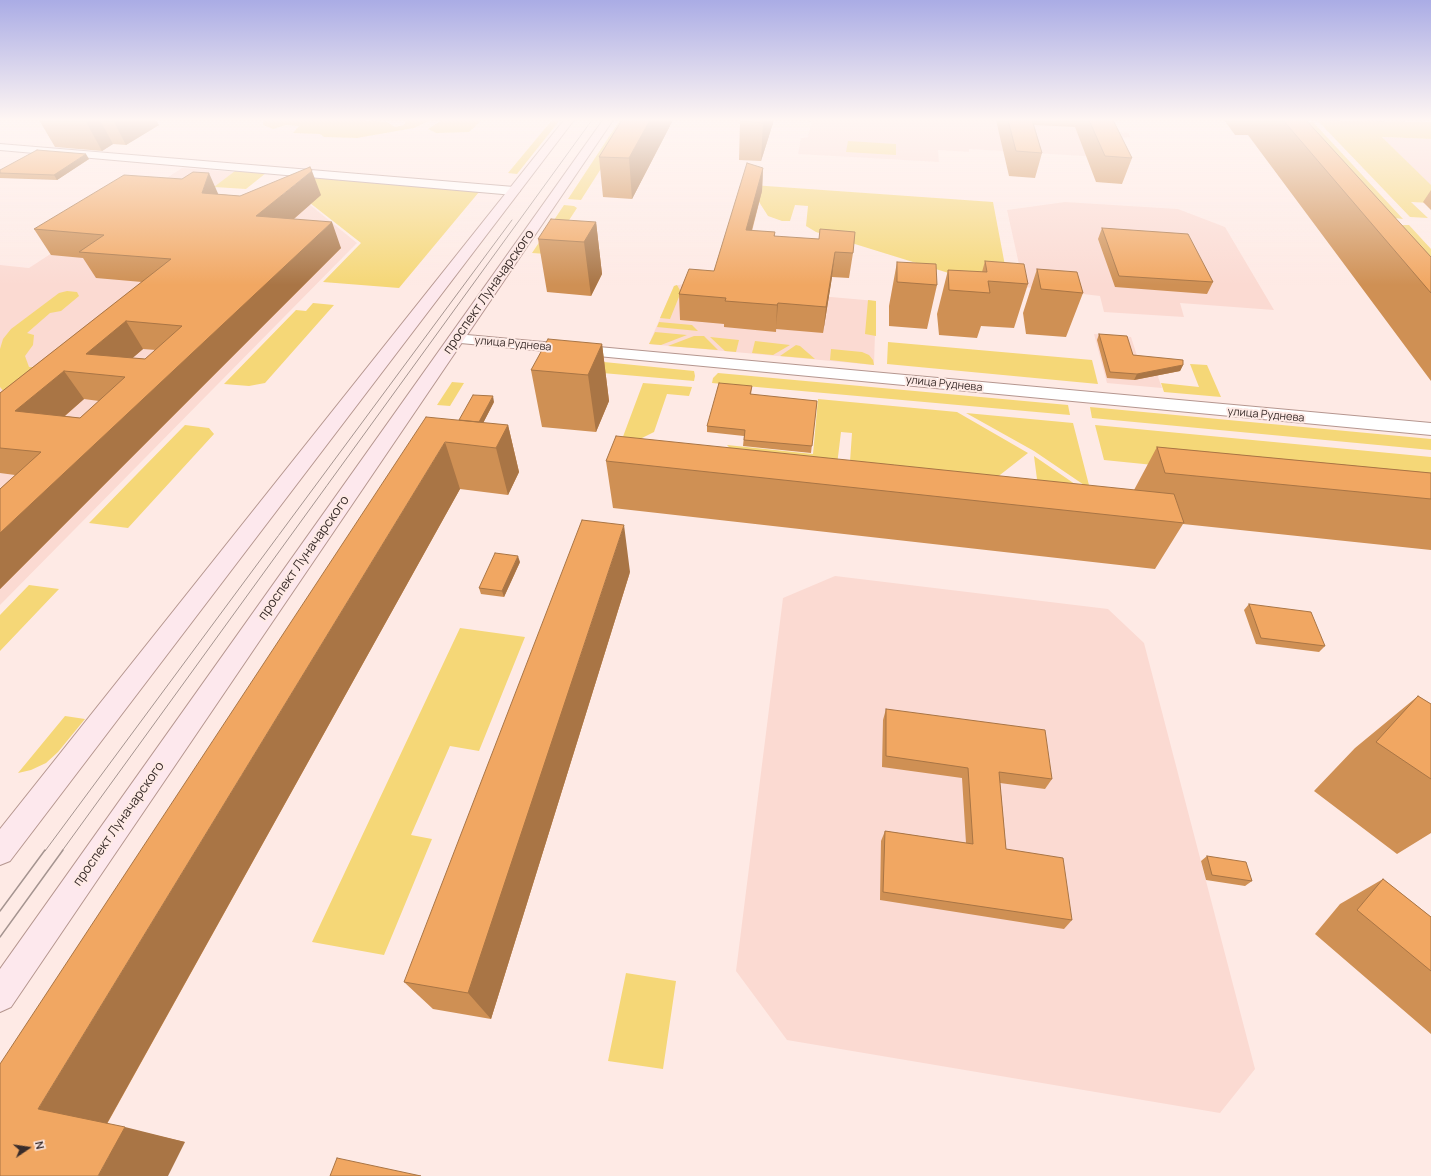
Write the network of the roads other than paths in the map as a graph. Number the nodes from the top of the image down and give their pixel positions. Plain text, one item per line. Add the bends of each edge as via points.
1 (326, 175) edge
2 (526, 175) edge
3 (570, 175) edge
4 (514, 191) junction
5 (456, 339) junction
6 (1431, 430) edge
7 (0, 851) edge
8 (0, 996) edge

1 - 4 street
2 - 4 main road
3 - 5 main road, проспект Луначарского
4 - 7 main road
5 - 6 street, улица Руднева
5 - 8 main road, проспект Луначарского

